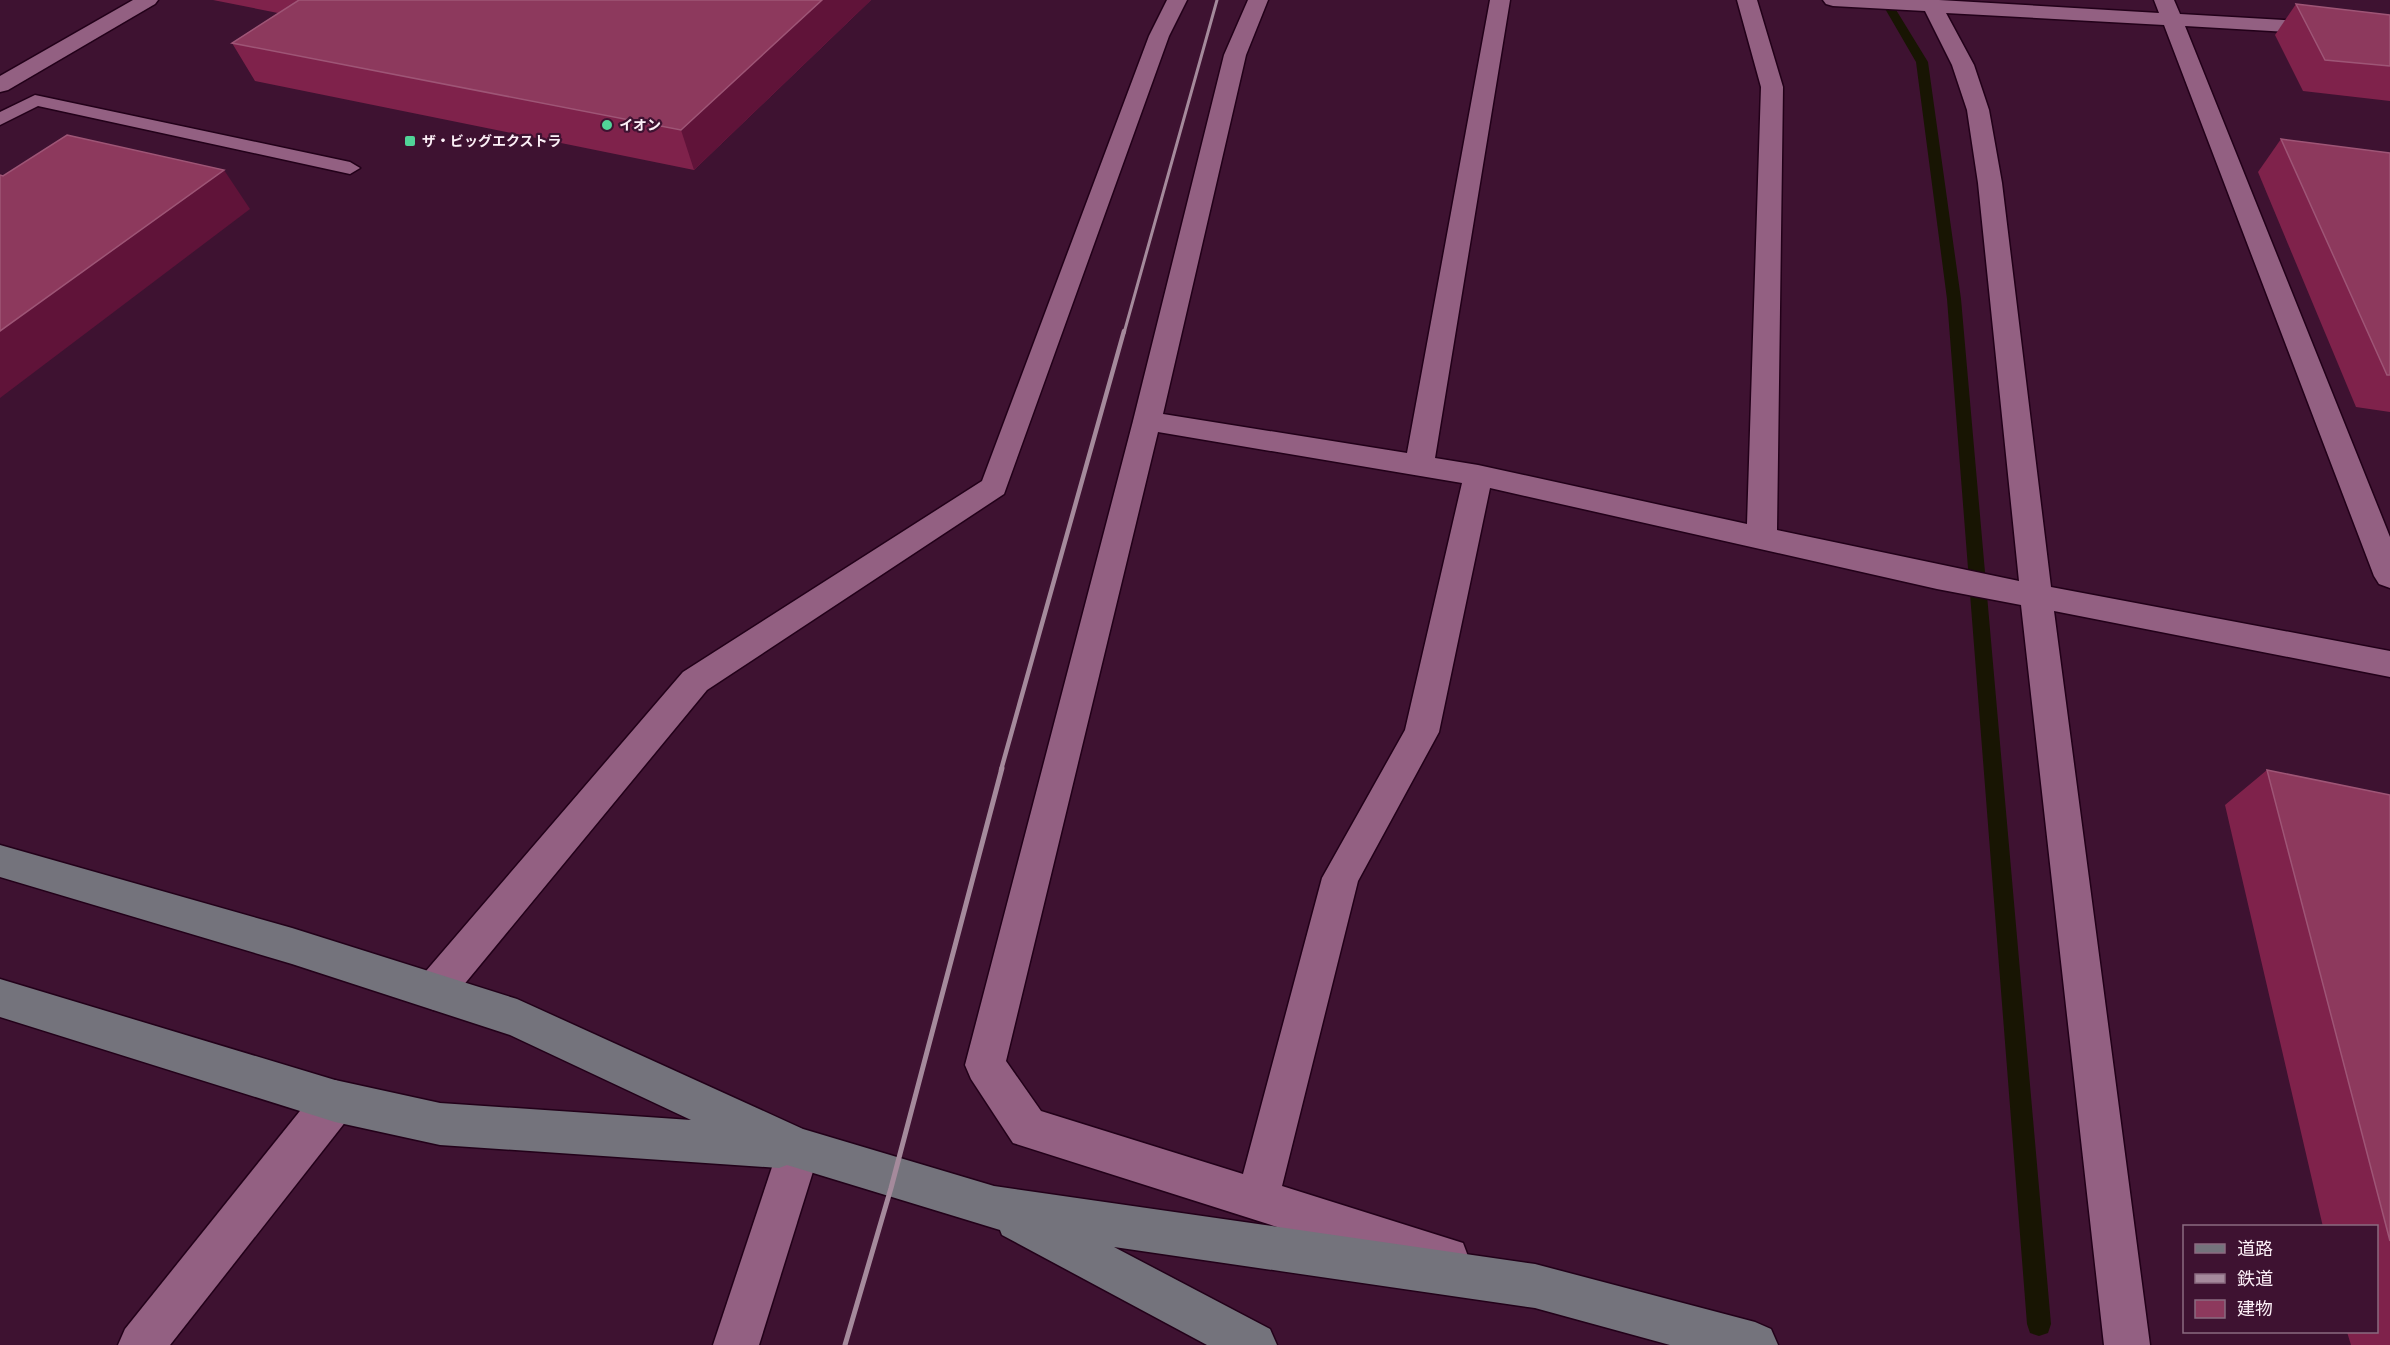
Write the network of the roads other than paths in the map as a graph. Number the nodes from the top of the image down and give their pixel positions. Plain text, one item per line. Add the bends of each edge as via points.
1 (148, 0) edge
2 (1176, 0) edge
3 (1258, 0) edge
4 (1500, 0) edge
5 (1747, 0) edge
6 (1833, 0) edge
7 (1916, 4) junction
8 (2168, 9) edge
9 (2390, 32) edge
10 (0, 85) edge
11 (0, 120) edge
12 (350, 168) dead end
13 (1147, 420) junction
14 (1419, 467) junction
15 (1478, 475) junction
16 (1762, 537) junction
17 (2390, 576) edge
18 (2021, 594) junction
19 (2390, 664) edge
20 (0, 861) edge
21 (434, 991) junction
22 (0, 998) edge
23 (335, 1101) junction
24 (799, 1149) junction
25 (1257, 1200) junction
26 (994, 1208) junction
27 (1535, 1286) junction
28 (141, 1345) edge
29 (736, 1345) edge
30 (1254, 1345) edge
31 (1755, 1345) edge
32 (2127, 1345) edge

1 - 10 street
2 - 21 street via 1159,36 994,487 695,681
3 - 13 street via 1235,55
4 - 14 street
5 - 16 street via 1772,87
6 - 7 street
7 - 8 street
7 - 18 street via 1963,65 1978,110 1990,183
8 - 9 street
8 - 17 street
11 - 12 lane via 34,100
13 - 14 street
13 - 25 street via 985,1065 1028,1128
14 - 15 street
15 - 16 street
15 - 25 street via 1422,732 1340,878
16 - 18 street
18 - 19 street
18 - 32 street
20 - 21 street
21 - 24 street via 517,1018
22 - 23 street
23 - 24 street via 440,1124
23 - 28 street
24 - 26 street
24 - 29 street
25 - 27 street
26 - 27 street
26 - 30 street
27 - 31 street

